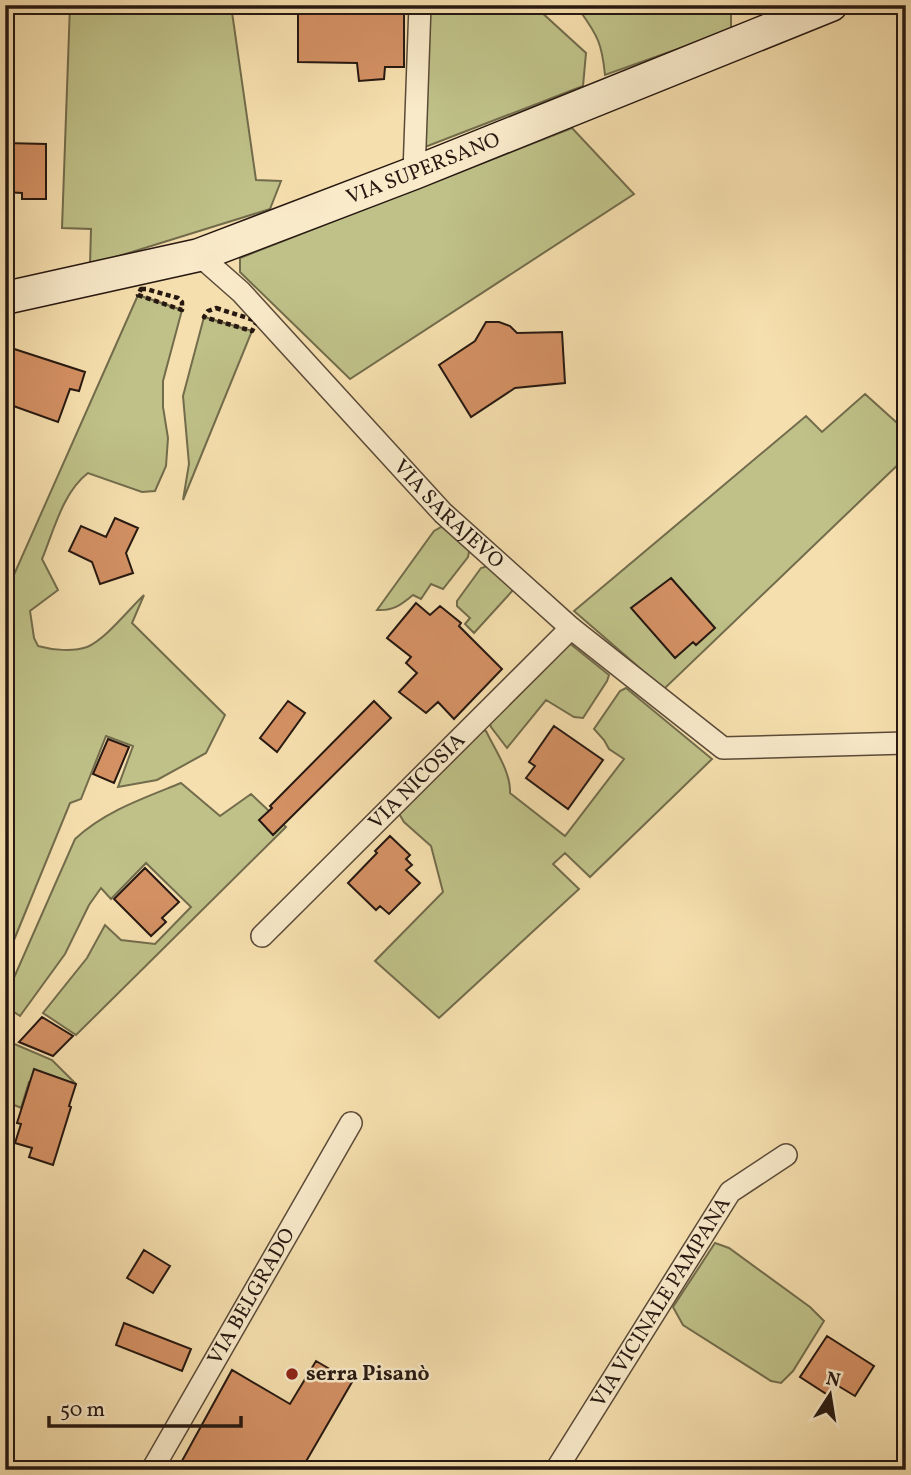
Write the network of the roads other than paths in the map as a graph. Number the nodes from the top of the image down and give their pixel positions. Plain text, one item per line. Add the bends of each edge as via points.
1 (420, 5) edge
2 (831, 5) edge
3 (414, 173) junction
4 (200, 256) junction
5 (5, 298) edge
6 (571, 628) junction
7 (906, 743) edge
8 (262, 936) dead end
9 (351, 1123) dead end
10 (786, 1155) dead end
11 (152, 1470) edge
12 (556, 1470) edge

1 - 3 street
2 - 3 street, VIA SUPERSANO
3 - 4 street, VIA SUPERSANO
4 - 5 street, VIA SUPERSANO
4 - 6 street, VIA SARAJEVO via 241,292 443,513
6 - 7 street, VIA SARAJEVO via 723,747
6 - 8 street, VIA NICOSIA
9 - 11 street, VIA BELGRADO
10 - 12 street, VIA VICINALE PAMPANA via 730,1192

